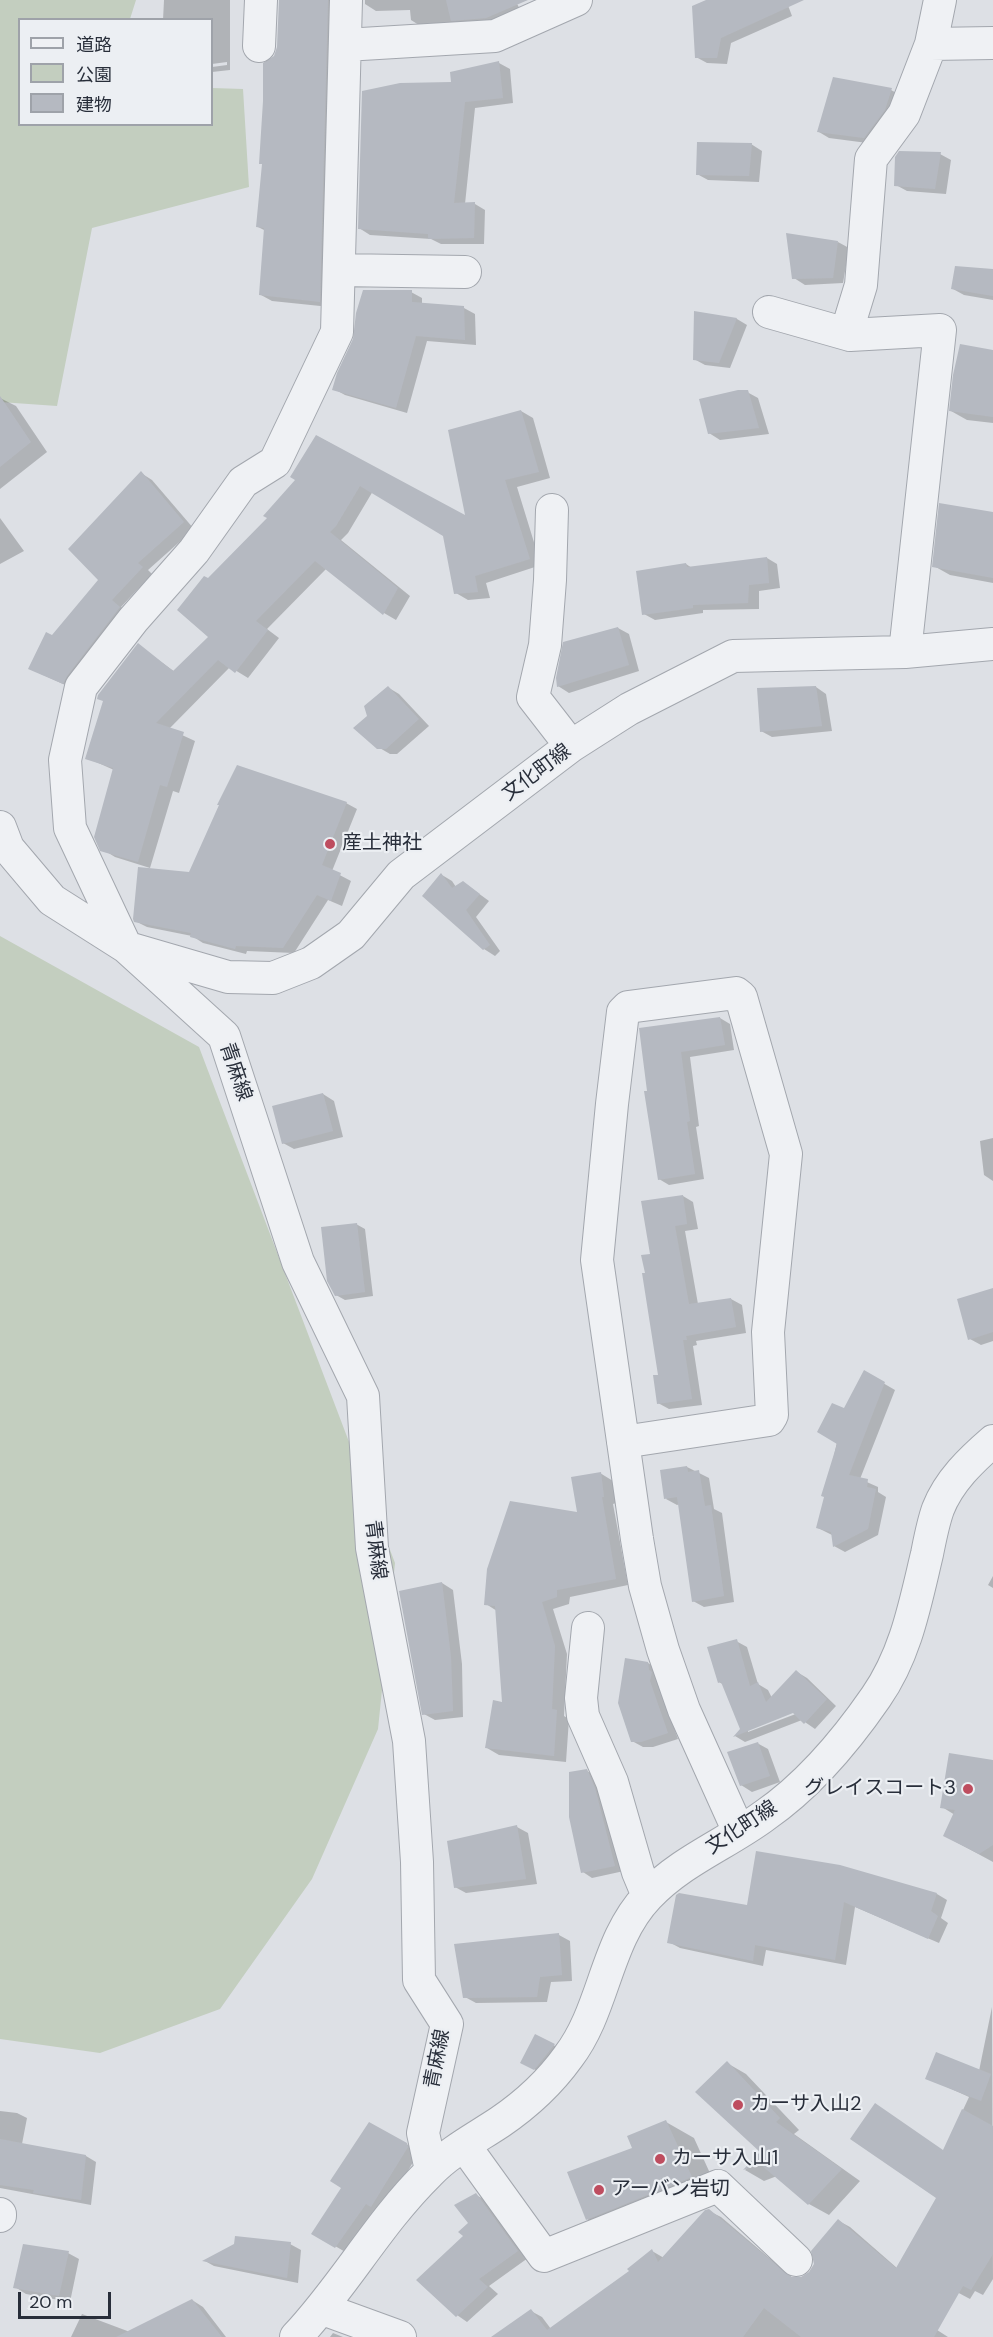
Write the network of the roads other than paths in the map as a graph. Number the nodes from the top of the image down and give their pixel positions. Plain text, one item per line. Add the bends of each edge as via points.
1 (261, 0) edge
2 (346, 0) edge
3 (576, 0) edge
4 (940, 0) edge
5 (993, 43) edge
6 (931, 44) junction
7 (345, 45) junction
8 (259, 46) dead end
9 (339, 270) junction
10 (465, 272) dead end
11 (769, 312) dead end
12 (850, 335) junction
13 (552, 510) dead end
14 (993, 644) edge
15 (905, 652) junction
16 (571, 746) junction
17 (0, 827) edge
18 (126, 947) junction
19 (993, 1441) edge
20 (623, 1442) junction
21 (588, 1628) dead end
22 (739, 1832) junction
23 (648, 1896) junction
24 (464, 2145) junction
25 (431, 2170) junction
26 (796, 2260) dead end
27 (323, 2309) junction
28 (296, 2337) edge
29 (400, 2337) edge

1 - 8 street
2 - 7 street
3 - 7 street via 495,36
4 - 6 street
5 - 6 street
6 - 12 street via 904,114 871,159 861,285 850,321
7 - 9 street
9 - 10 street
9 - 18 street via 337,332 275,462 243,482 194,551 81,687 65,760 70,828
11 - 12 street
12 - 15 street via 940,330
13 - 16 street via 545,645 533,697
14 - 15 street, 文化町線
15 - 16 street, 文化町線 via 733,656 629,709
16 - 18 street, 文化町線 via 401,875 351,935 311,963 273,978 228,977
17 - 18 street, 青麻線 via 8,848 52,900
18 - 25 street, 青麻線 via 224,1036 298,1262 363,1396 372,1548 410,1741 419,1980 447,2024 423,2133
19 - 22 street, 文化町線 via 962,1470 939,1508 908,1631 876,1696 801,1787
20 - 20 street via 597,1260 623,1012 628,1007 736,993 741,997 786,1154 768,1332 772,1415 769,1420
20 - 22 street via 645,1586 663,1650 684,1710
21 - 23 street via 581,1698 583,1716 612,1782
22 - 23 street, 文化町線 via 671,1875
23 - 24 street, 文化町線 via 620,1937 590,2019 560,2069 503,2120
24 - 25 street, 文化町線
24 - 26 street via 544,2256 718,2186
25 - 27 street via 392,2212
27 - 28 street
27 - 29 street

